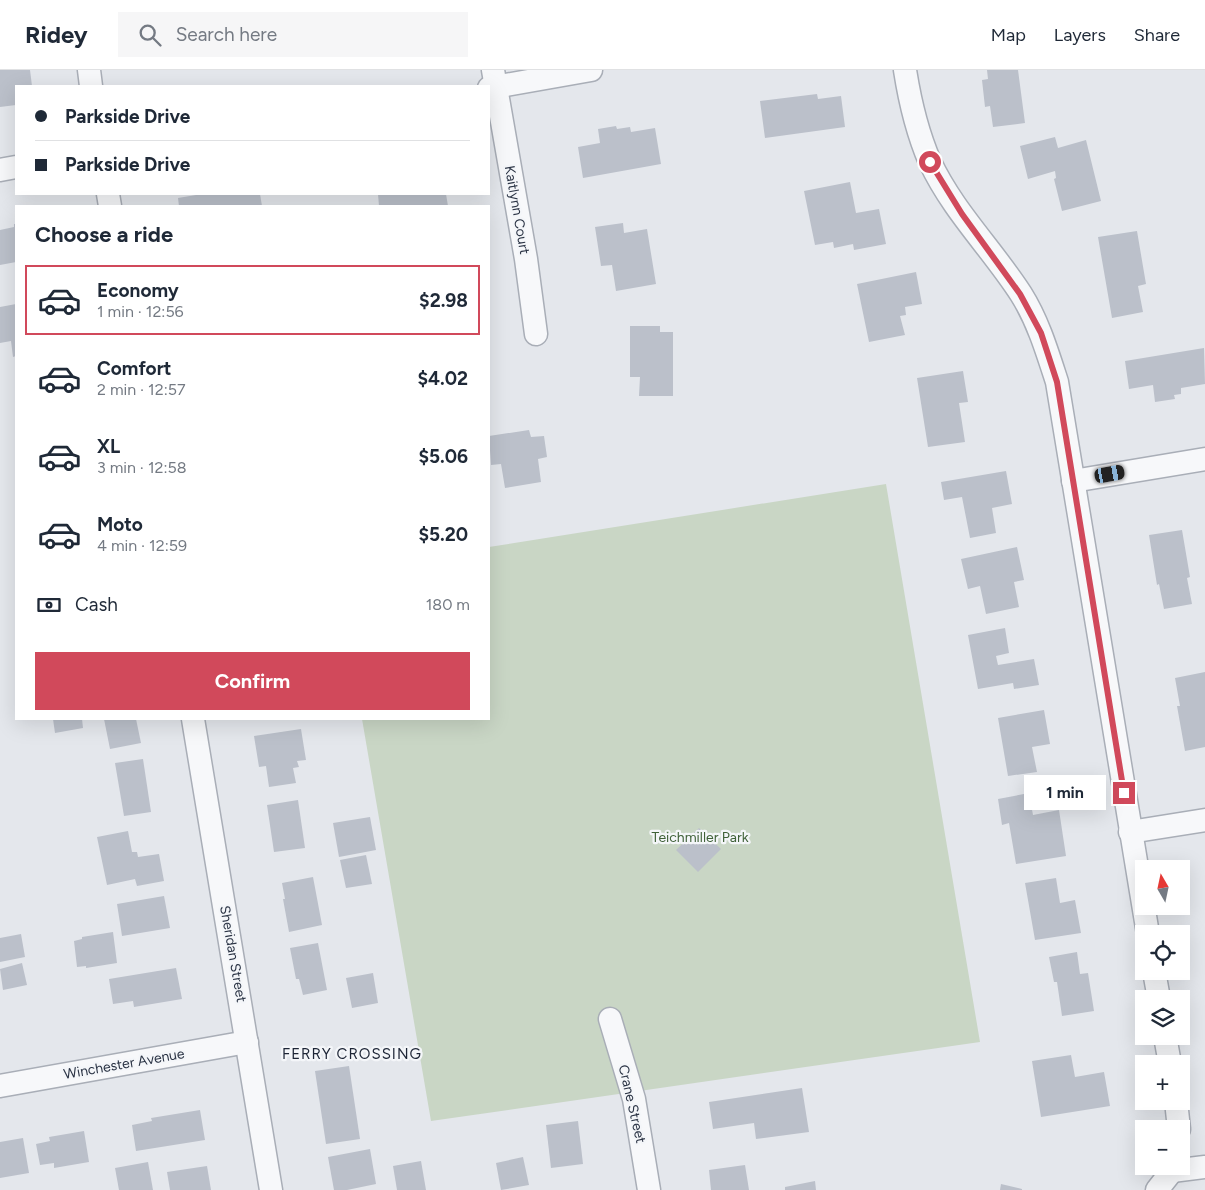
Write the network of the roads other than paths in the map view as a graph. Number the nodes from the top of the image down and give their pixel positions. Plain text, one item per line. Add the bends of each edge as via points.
1 (89, 70) edge
2 (591, 70) edge
3 (905, 70) edge
4 (493, 82) edge
5 (91, 85) edge
6 (15, 167) edge
7 (0, 170) edge
8 (536, 334) dead end
9 (1205, 458) edge
10 (1073, 481) junction
11 (193, 720) edge
12 (1205, 820) edge
13 (1130, 832) junction
14 (1146, 925) edge
15 (610, 1019) dead end
16 (247, 1042) junction
17 (0, 1086) edge
18 (1205, 1167) edge
19 (1190, 1168) edge
20 (1168, 1175) edge
21 (271, 1190) edge
22 (650, 1190) edge
23 (1157, 1190) edge

1 - 5 street
2 - 4 street
3 - 10 street via 911,106 930,162 962,214 1020,294 1041,333 1057,382
4 - 8 street, Kaitlynn Court via 526,259
6 - 7 street
9 - 10 street
10 - 13 street
11 - 16 street, Sheridan Street
12 - 13 street
13 - 14 street
15 - 22 street, Crane Street via 634,1099
16 - 17 street, Winchester Avenue
16 - 21 street, Sheridan Street
18 - 19 street
20 - 23 street

